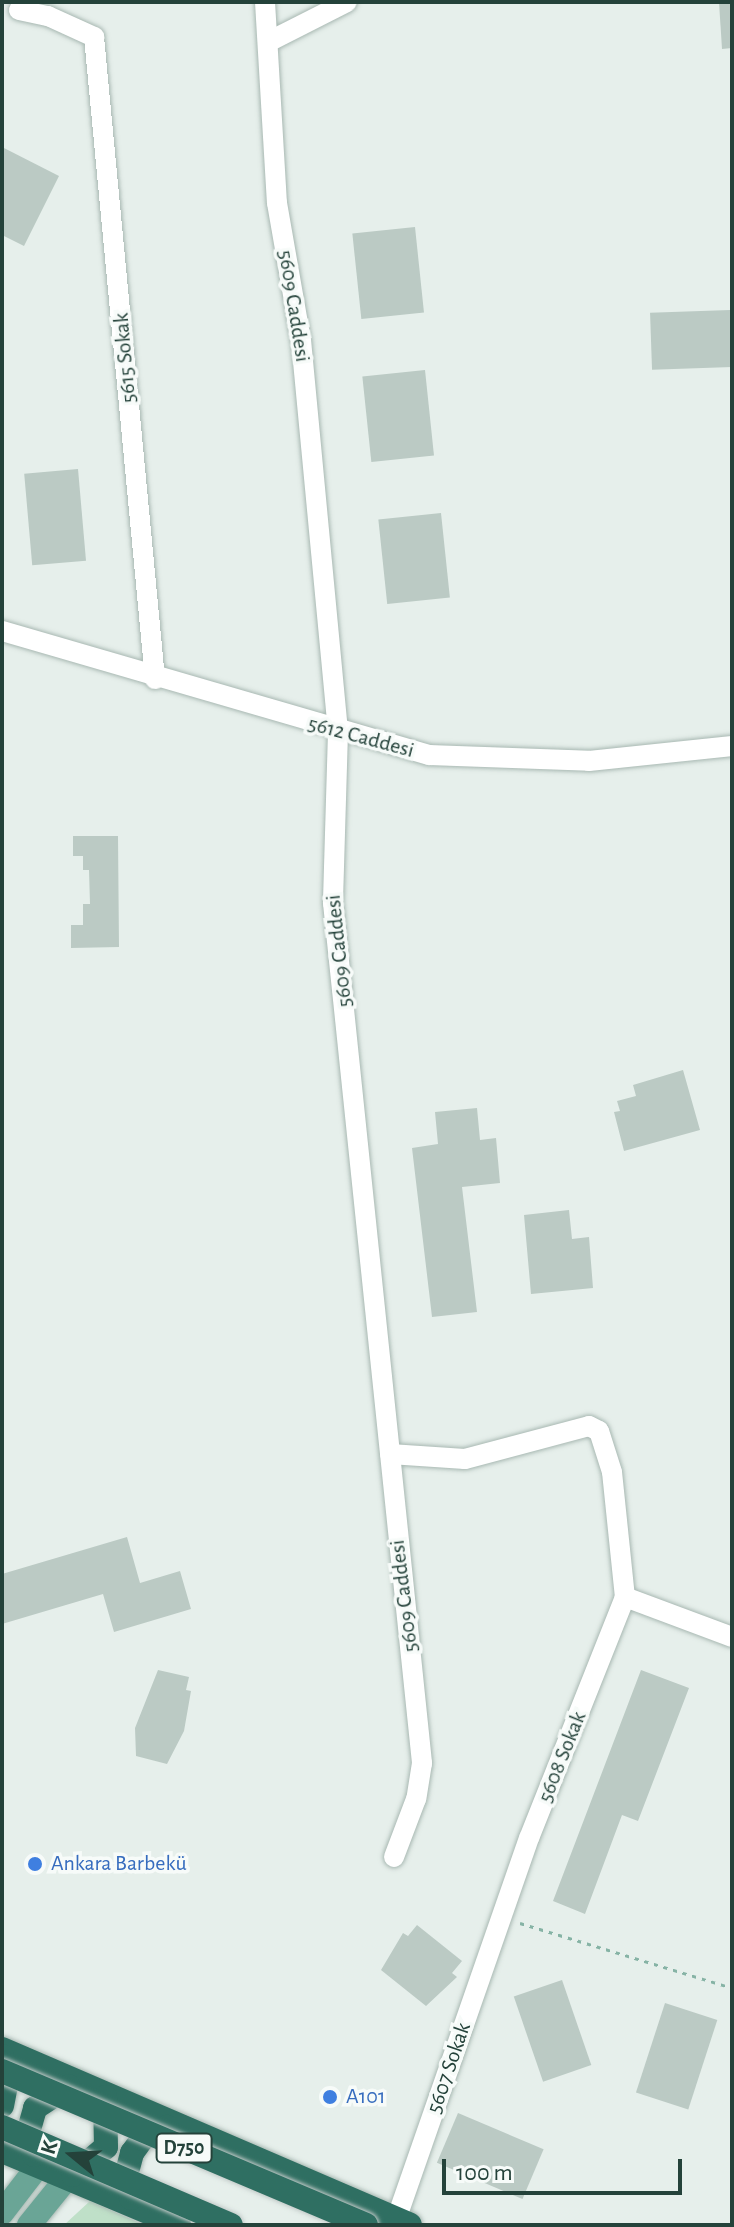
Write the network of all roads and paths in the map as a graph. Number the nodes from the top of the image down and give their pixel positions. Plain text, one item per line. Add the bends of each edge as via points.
1 (265, 2) edge
2 (347, 2) edge
3 (19, 10) dead end
4 (270, 41) junction
5 (2, 631) edge
6 (155, 679) junction
7 (338, 732) junction
8 (732, 746) edge
9 (390, 1454) junction
10 (625, 1597) junction
11 (732, 1637) edge
12 (394, 1857) dead end
13 (501, 1918) junction
14 (732, 1988) edge
15 (2, 2049) edge
16 (2, 2056) edge
17 (2, 2071) edge
18 (75, 2083) junction
19 (104, 2095) junction
20 (2, 2105) edge
21 (177, 2126) junction
22 (2, 2127) edge
23 (2, 2151) edge
24 (38, 2166) junction
25 (67, 2178) junction
26 (139, 2209) junction
27 (2, 2213) edge
28 (403, 2222) edge
29 (29, 2225) edge
30 (179, 2225) edge
31 (231, 2225) edge
32 (366, 2225) edge

1 - 4 street, 5609 Caddesi
2 - 4 street
3 - 6 street, 5615 Sokak via 48,16 94,37
4 - 7 street, 5609 Caddesi via 277,203 301,340
5 - 6 street, 5612 Caddesi
6 - 7 street, 5612 Caddesi
7 - 8 street, 5612 Caddesi via 429,755 487,760 589,761
7 - 9 street, 5609 Caddesi via 332,890
9 - 10 street via 465,1459 589,1426 599,1431 606,1440 614,1487
9 - 12 street, 5609 Caddesi via 422,1763 416,1799
10 - 11 street
10 - 13 street, 5608 Sokak
13 - 14 path
13 - 28 street, 5607 Sokak
15 - 18 highway
16 - 20 highway via 8,2075
17 - 32 highway, D750, bridge
18 - 19 highway
18 - 24 highway via 44,2098 29,2120
19 - 21 highway
19 - 25 highway via 110,2134 106,2147
21 - 26 highway via 150,2133 132,2153 127,2181
21 - 28 highway
22 - 31 highway, D750, bridge
23 - 24 highway
24 - 25 highway
24 - 27 main road
25 - 26 highway
25 - 29 main road
26 - 30 highway

